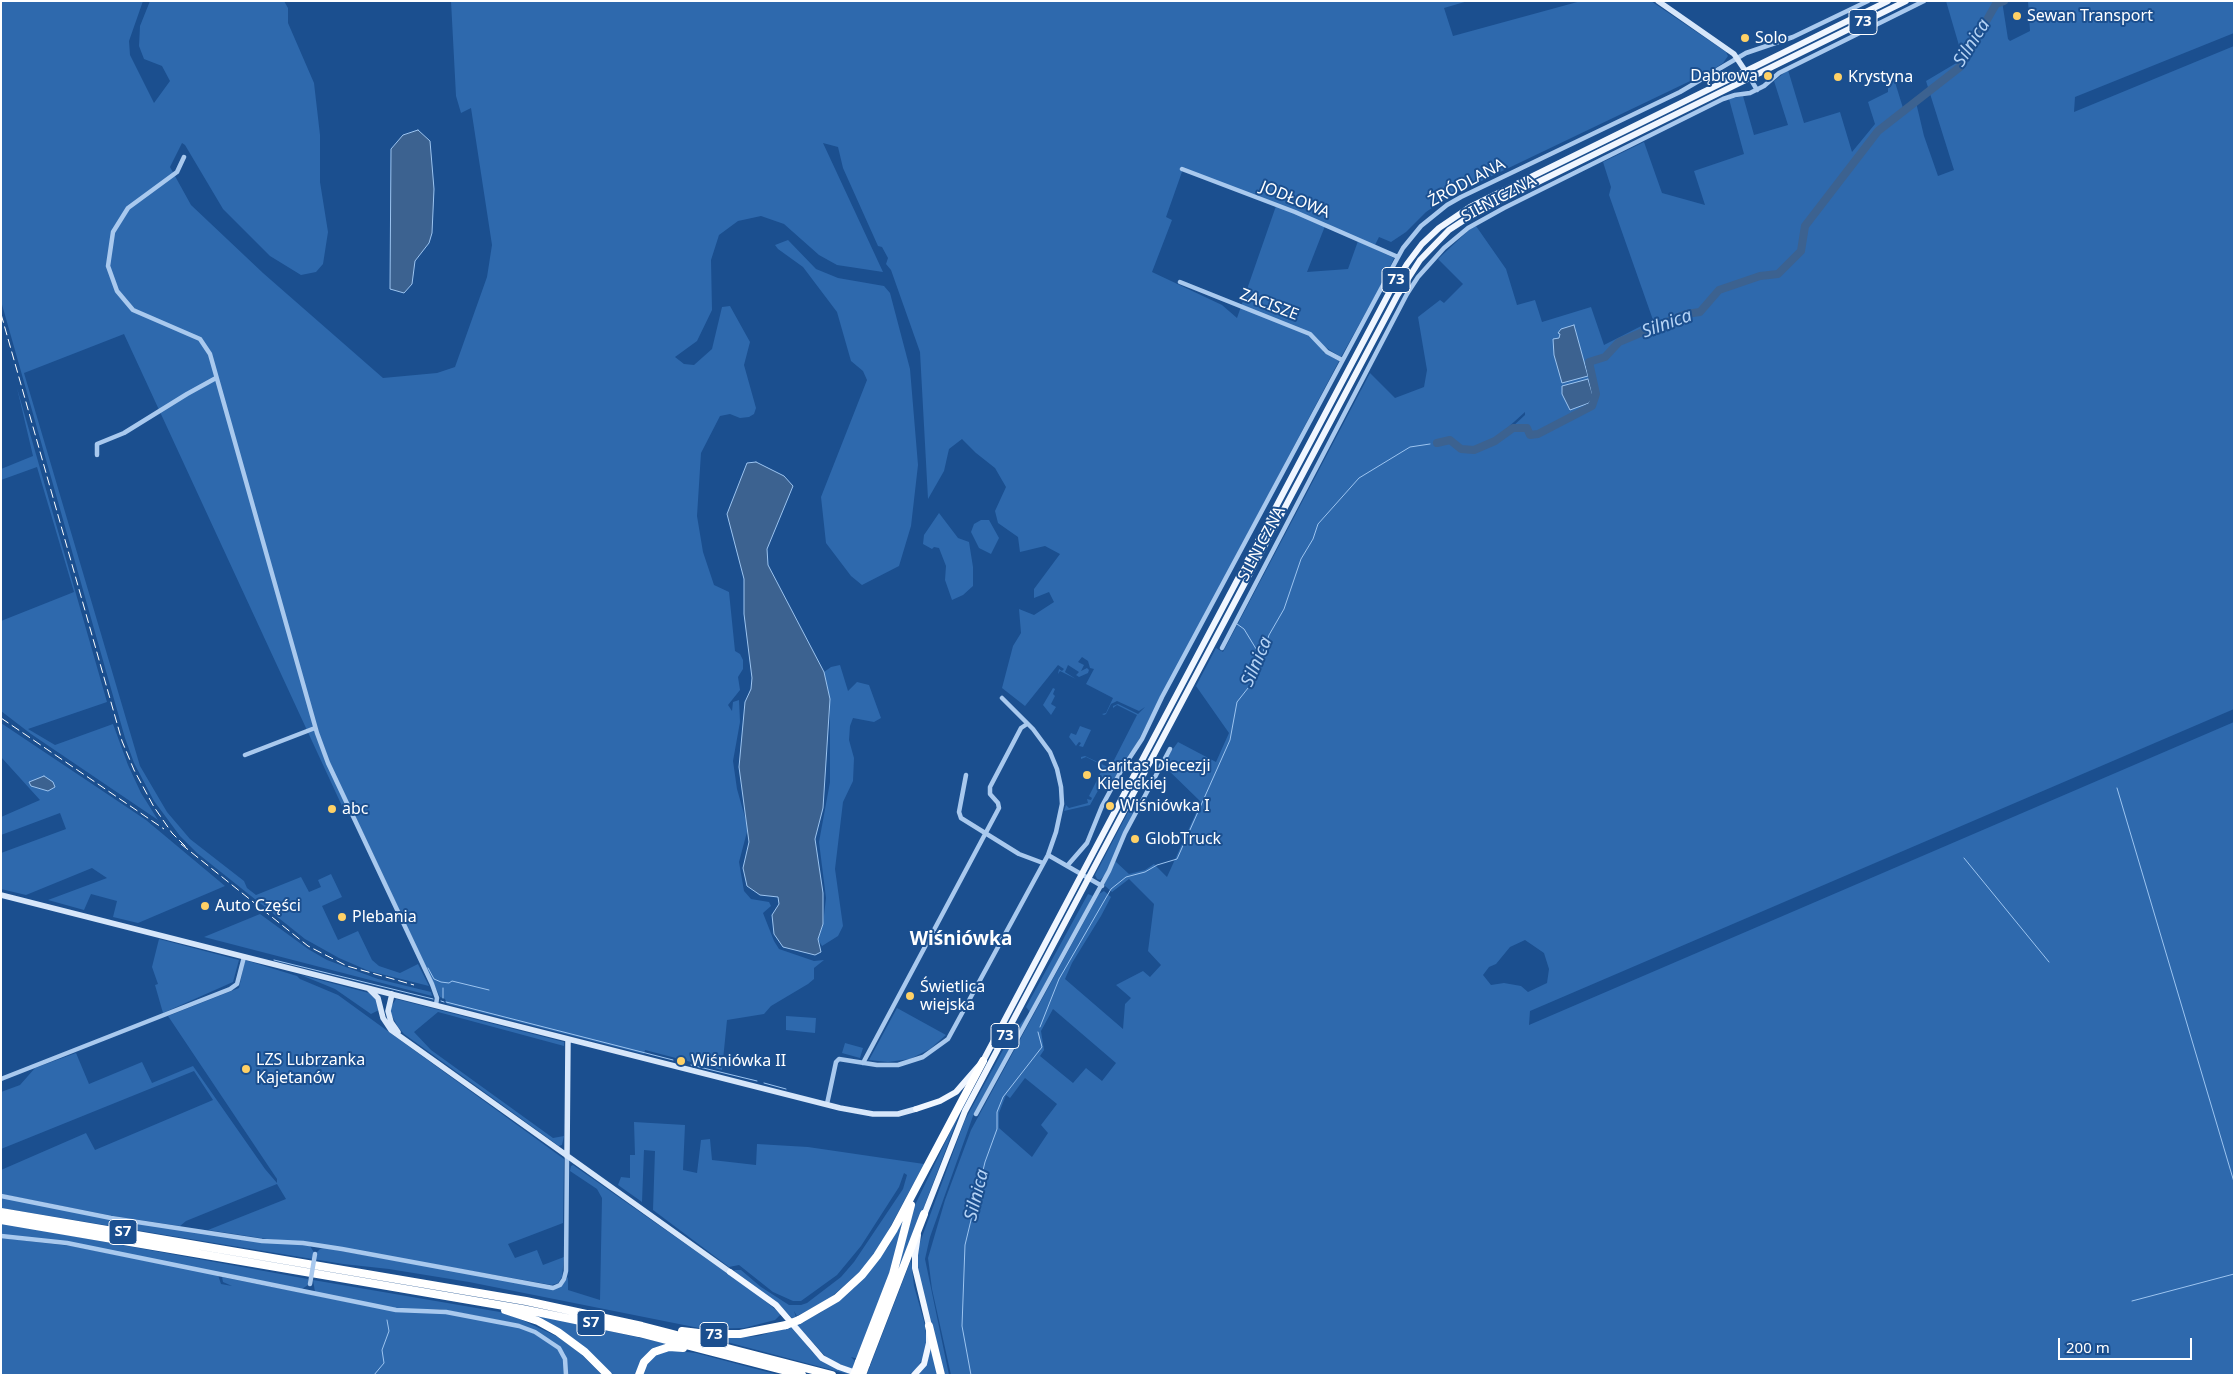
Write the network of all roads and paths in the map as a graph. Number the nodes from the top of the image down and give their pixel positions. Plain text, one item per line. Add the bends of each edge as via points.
1 (1658, 1) edge
2 (1868, 1) edge
3 (1888, 1) edge
4 (1906, 1) edge
5 (1924, 1) edge
6 (1737, 58) junction
7 (1746, 71) junction
8 (1750, 78) junction
9 (1757, 90) junction
10 (184, 157) dead end
11 (1182, 169) dead end
12 (1398, 257) junction
13 (1180, 282) dead end
14 (1342, 360) junction
15 (216, 378) junction
16 (97, 455) dead end
17 (1222, 648) dead end
18 (1002, 698) dead end
19 (1027, 724) junction
20 (315, 728) junction
21 (1170, 749) dead end
22 (245, 756) dead end
23 (966, 775) dead end
24 (985, 833) junction
25 (1048, 855) junction
26 (1043, 864) junction
27 (1067, 866) junction
28 (1082, 874) junction
29 (1088, 878) junction
30 (1102, 886) junction
31 (1, 896) edge
32 (244, 957) junction
33 (367, 988) junction
34 (390, 994) junction
35 (381, 1003) junction
36 (436, 1005) junction
37 (403, 1037) junction
38 (568, 1039) junction
39 (982, 1061) junction
40 (863, 1063) junction
41 (1, 1079) edge
42 (827, 1104) junction
43 (916, 1109) joint
44 (976, 1114) dead end
45 (567, 1156) junction
46 (920, 1180) junction
47 (1, 1196) edge
48 (1, 1212) edge
49 (924, 1214) junction
50 (1, 1220) edge
51 (1, 1236) edge
52 (316, 1245) junction
53 (730, 1272) joint
54 (308, 1292) junction
55 (460, 1298) junction
56 (642, 1326) junction
57 (929, 1326) junction
58 (720, 1353) junction
59 (863, 1363) junction
60 (566, 1375) edge
61 (608, 1375) edge
62 (639, 1375) edge
63 (802, 1375) edge
64 (832, 1375) edge
65 (854, 1375) edge
66 (862, 1375) edge
67 (914, 1375) edge
68 (941, 1375) edge

1 - 6 street
2 - 6 street, ŹRÓDLANA via 1793,37
3 - 7 main road, 73
4 - 8 main road, 73
5 - 9 street, SILNICZNA via 1779,73
6 - 7 street
6 - 12 street, ŹRÓDLANA via 1680,92 1447,205 1422,226
7 - 8 street
7 - 28 main road, 73 via 1470,206 1440,228 1414,254 1388,293
8 - 9 street
8 - 29 main road, 73 via 1475,213 1450,230 1420,260 1392,304
9 - 17 street, SILNICZNA via 1723,99 1504,208 1468,228 1444,248 1407,294
10 - 15 street via 177,172 128,208 113,232 108,266 117,291 133,310 200,339 210,354
11 - 12 street, JODŁOWA via 1295,212
12 - 14 street, ŹRÓDLANA
13 - 14 street, ZACISZE via 1310,334 1327,352
14 - 27 street, ŹRÓDLANA via 1142,739 1121,771 1086,842
15 - 16 street via 124,433 97,444
15 - 20 street
18 - 19 street
19 - 24 street via 1021,728 990,786 990,794 999,806
19 - 25 street via 1050,752 1062,788 1062,804
20 - 22 street
20 - 36 street via 328,763 432,984
21 - 30 street via 1137,807
23 - 24 street via 960,816
24 - 26 street
24 - 40 street
25 - 26 street
25 - 27 street
26 - 40 street via 948,1039 927,1055 908,1062 887,1065
27 - 28 street
28 - 29 street
28 - 39 main road, 73
29 - 30 street
29 - 49 main road, 73 via 965,1111
30 - 44 street
31 - 32 street
32 - 33 street
32 - 41 street via 237,984 230,989
33 - 34 street
33 - 35 street
34 - 35 street
34 - 36 street
34 - 37 street via 389,1016
35 - 37 street via 386,1023
36 - 38 street
37 - 45 street
38 - 42 street
38 - 45 street
39 - 43 main road via 956,1092 946,1099
39 - 46 highway, 73
40 - 42 street via 838,1059
42 - 43 street via 873,1114 898,1114
45 - 52 street via 566,1271 560,1285 553,1288
45 - 53 street
46 - 56 highway, 73, bridge via 869,1267 837,1298 798,1320 764,1331 729,1335
46 - 59 highway, 73
47 - 52 street via 111,1218 262,1241
48 - 56 highway, S7 via 494,1295
49 - 57 main road, 73 via 915,1263
49 - 59 highway, 73
50 - 55 highway, S7
51 - 54 street via 67,1243
52 - 54 street, bridge
53 - 66 main road via 776,1305 822,1358
54 - 60 street via 396,1310 446,1312 525,1328 559,1348
55 - 58 highway, S7 via 575,1319
55 - 61 highway via 545,1324 576,1345
56 - 64 highway, S7
57 - 67 main road via 928,1355
57 - 68 highway, 73
58 - 62 highway, 73 via 664,1348 647,1358
58 - 63 highway, S7
59 - 65 highway, 73, bridge
59 - 66 highway, 73, bridge

